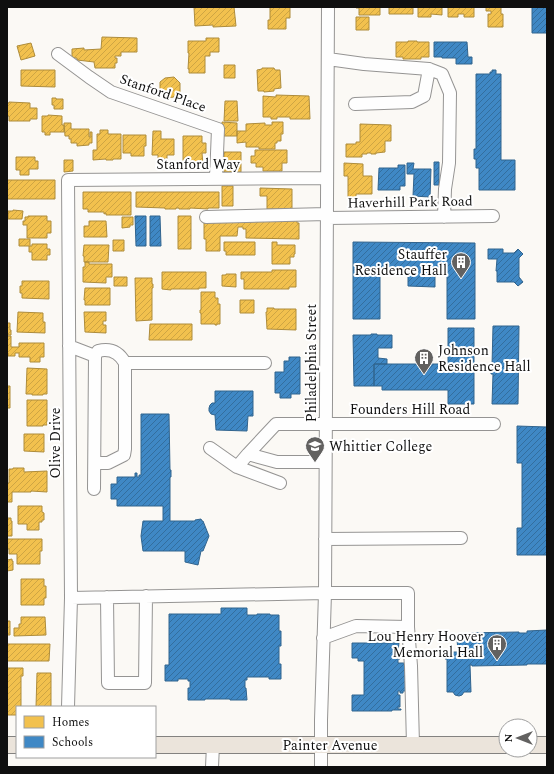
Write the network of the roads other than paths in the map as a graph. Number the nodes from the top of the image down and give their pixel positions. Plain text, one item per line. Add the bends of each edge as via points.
1 (328, 7) edge
2 (58, 54) dead end
3 (328, 59) junction
4 (429, 69) junction
5 (355, 104) dead end
6 (216, 178) junction
7 (327, 178) junction
8 (68, 180) joint
9 (327, 216) junction
10 (493, 216) dead end
11 (206, 217) dead end
12 (444, 217) junction
13 (69, 346) junction
14 (95, 356) junction
15 (126, 363) junction
16 (265, 363) dead end
17 (326, 424) junction
18 (494, 424) dead end
19 (210, 448) dead end
20 (248, 454) junction
21 (325, 462) junction
22 (95, 463) junction
23 (237, 467) junction
24 (280, 483) dead end
25 (94, 489) dead end
26 (461, 538) dead end
27 (325, 539) junction
28 (325, 592) junction
29 (146, 596) junction
30 (107, 597) junction
31 (71, 598) junction
32 (408, 627) junction
33 (323, 638) junction
34 (68, 706) edge
35 (156, 745) edge
36 (213, 745) junction
37 (321, 745) junction
38 (413, 745) junction
39 (498, 745) edge
40 (212, 767) edge
41 (321, 767) edge

1 - 3 street, Philadelphia Street
2 - 6 street, Stanford Place via 111,92 218,129
3 - 4 street
3 - 7 street, Philadelphia Street
4 - 5 street via 424,96 412,102
4 - 12 street via 442,74 450,93 449,163
6 - 7 street, Stanford Way
6 - 8 street, Stanford Way
7 - 9 street, Philadelphia Street
8 - 13 street, Olive Drive
9 - 11 street, Haverhill Park Road
9 - 12 street, Haverhill Park Road
9 - 17 street, Philadelphia Street
10 - 12 street, Haverhill Park Road
13 - 14 street
13 - 31 street, Olive Drive
14 - 15 street via 98,351 109,350 121,356
14 - 22 street
15 - 16 street
15 - 22 street via 124,455 108,463
17 - 18 street, Founders Hill Road
17 - 20 street, Founders Hill Road via 276,424
17 - 21 street, Philadelphia Street
19 - 23 street
20 - 21 street via 277,462
20 - 23 street, Founders Hill Road
21 - 27 street, Philadelphia Street
22 - 25 street
23 - 24 street
26 - 27 street
27 - 28 street, Philadelphia Street
28 - 29 street
28 - 32 street via 408,593
28 - 33 street, Philadelphia Street
29 - 30 street
29 - 30 street via 145,683 108,683
30 - 31 street
31 - 34 street, Olive Drive
32 - 33 street via 356,626
32 - 38 street
33 - 37 street, Philadelphia Street
35 - 36 main road, Painter Avenue
36 - 37 main road, Painter Avenue
36 - 40 street
37 - 38 main road, Painter Avenue
37 - 41 street, Philadelphia Street
38 - 39 main road, Painter Avenue

